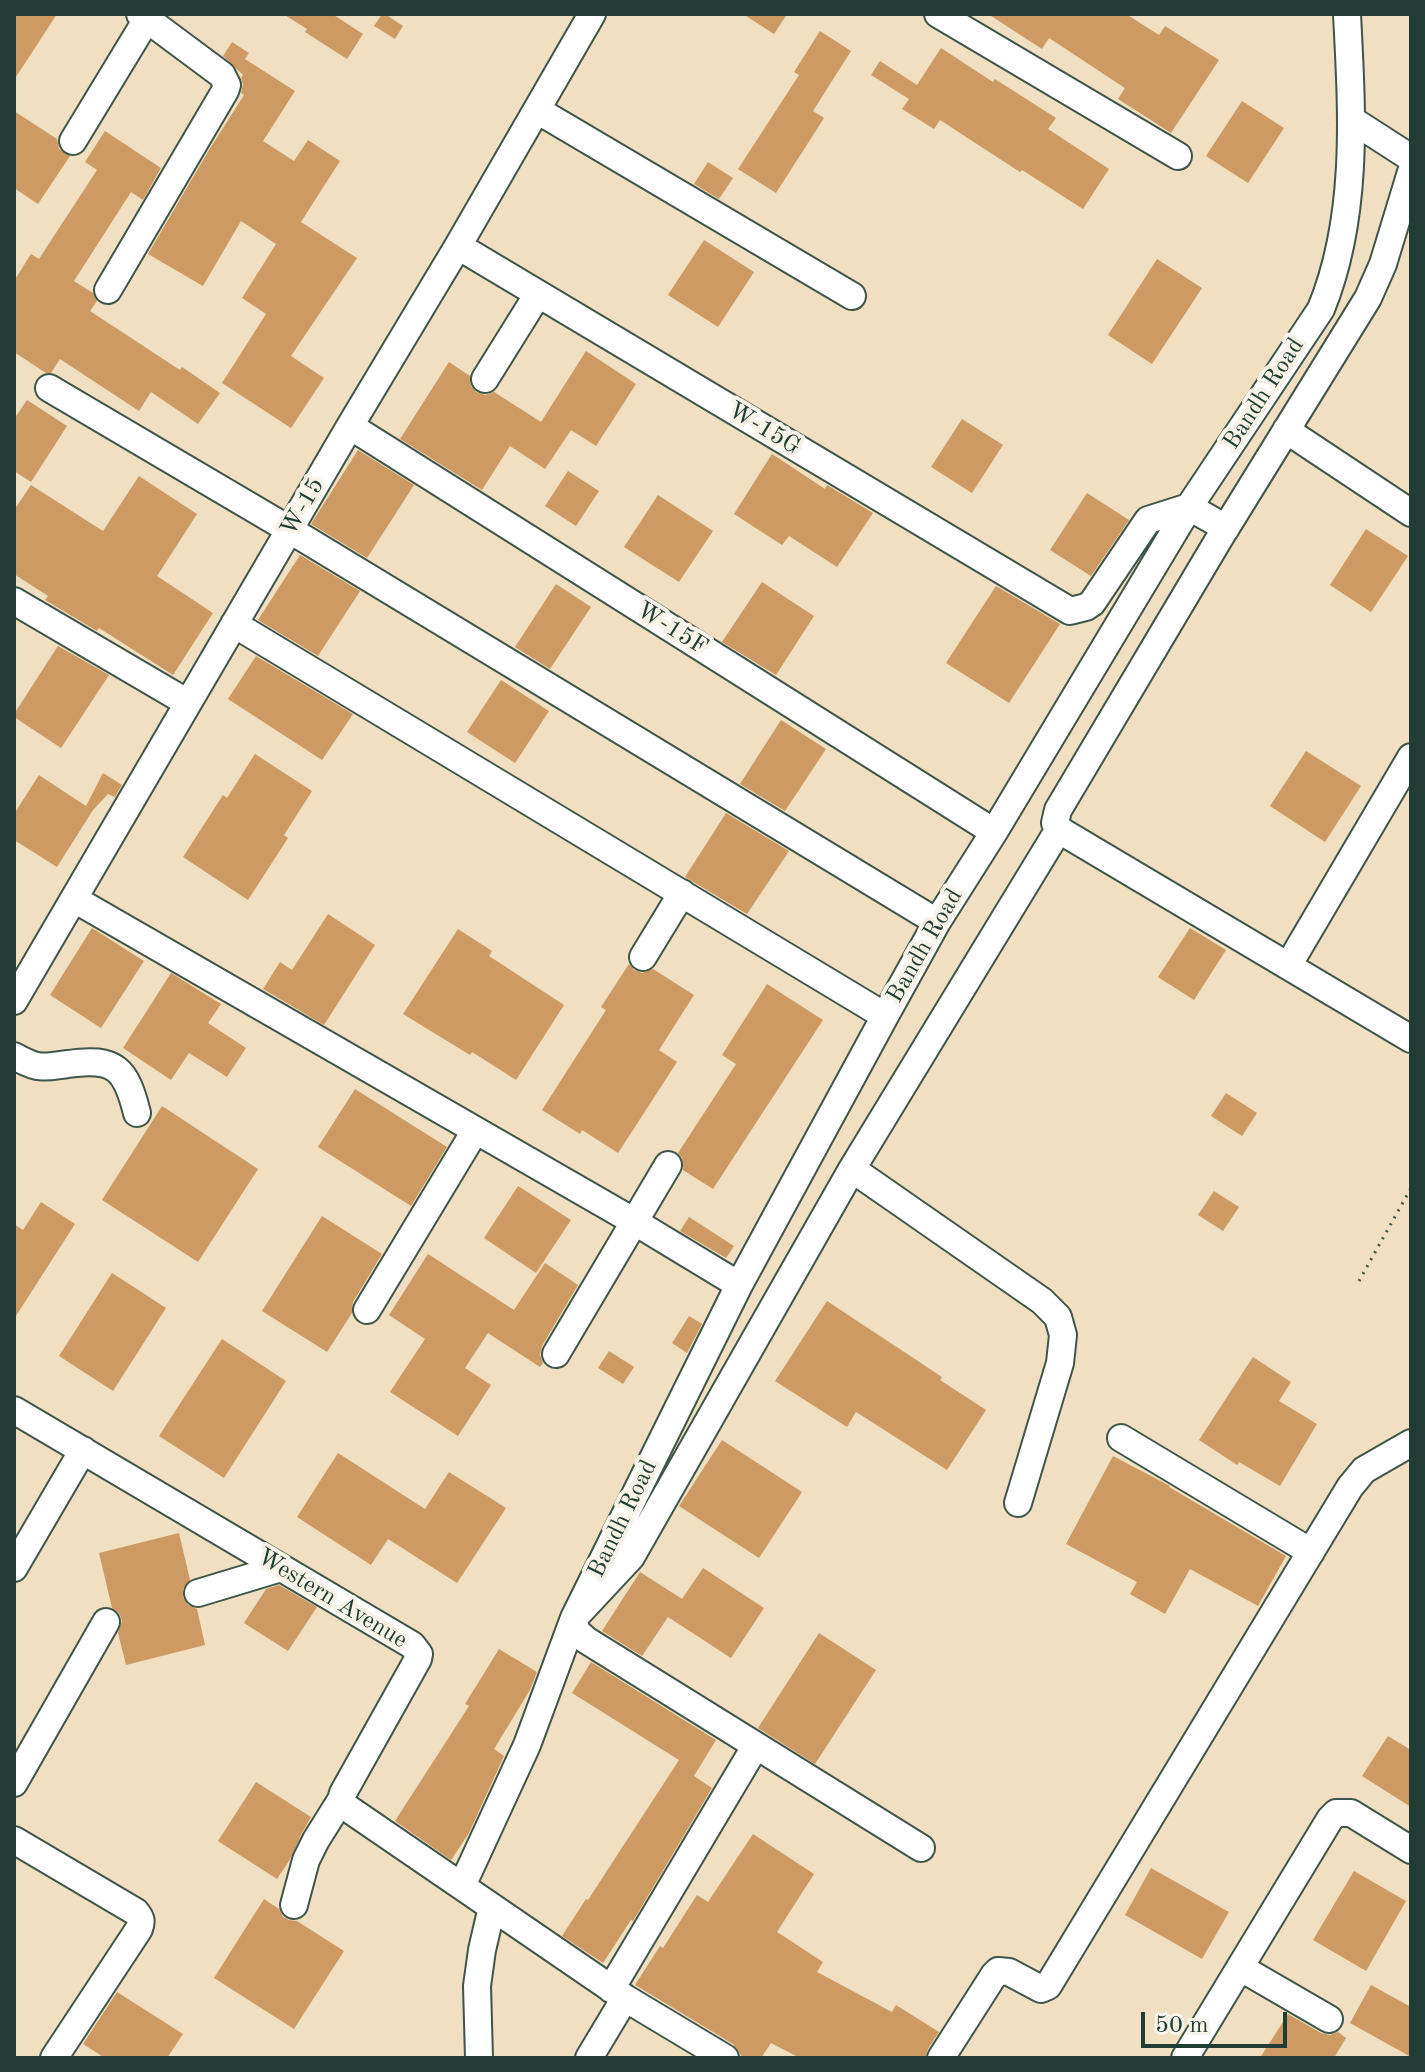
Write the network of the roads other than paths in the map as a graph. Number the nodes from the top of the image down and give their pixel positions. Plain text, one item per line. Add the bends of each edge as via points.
1 (592, 14) edge
2 (938, 14) edge
3 (1347, 14) edge
4 (144, 16) edge
5 (537, 110) junction
6 (1352, 120) junction
7 (73, 141) dead end
8 (1178, 156) dead end
9 (1411, 158) edge
10 (1411, 172) edge
11 (458, 246) junction
12 (108, 290) dead end
13 (538, 294) junction
14 (852, 296) dead end
15 (485, 379) dead end
16 (49, 388) dead end
17 (350, 426) junction
18 (1286, 430) junction
19 (1189, 507) junction
20 (1411, 513) edge
21 (1226, 528) junction
22 (290, 530) junction
23 (14, 601) edge
24 (234, 624) junction
25 (188, 703) junction
26 (1411, 757) edge
27 (1059, 829) junction
28 (994, 832) junction
29 (682, 893) junction
30 (74, 899) junction
31 (937, 922) junction
32 (643, 957) dead end
33 (1288, 966) junction
34 (14, 1001) edge
35 (885, 1016) junction
36 (1411, 1039) edge
37 (14, 1056) edge
38 (137, 1113) dead end
39 (475, 1131) junction
40 (668, 1165) dead end
41 (852, 1169) junction
42 (635, 1222) junction
43 (739, 1285) junction
44 (367, 1310) dead end
45 (556, 1354) dead end
46 (14, 1410) edge
47 (1121, 1438) dead end
48 (1411, 1443) edge
49 (83, 1450) junction
50 (1018, 1503) dead end
51 (1311, 1552) junction
52 (14, 1568) edge
53 (281, 1568) junction
54 (198, 1593) dead end
55 (574, 1618) junction
56 (106, 1622) dead end
57 (753, 1745) junction
58 (14, 1783) edge
59 (341, 1800) junction
60 (14, 1840) edge
61 (921, 1848) dead end
62 (1411, 1850) edge
63 (462, 1886) junction
64 (294, 1905) dead end
65 (492, 1907) junction
66 (1241, 1968) junction
67 (618, 1993) junction
68 (1329, 2019) dead end
69 (54, 2058) edge
70 (479, 2058) edge
71 (589, 2058) edge
72 (725, 2058) edge
73 (941, 2058) edge
74 (1185, 2058) edge

1 - 5 street, W-15
2 - 8 street
3 - 6 street, Bandh Road
4 - 7 street
4 - 12 street via 222,75 227,85
5 - 11 street, W-15
5 - 14 street
6 - 9 street
6 - 19 street, Bandh Road via 1345,221 1321,309
10 - 18 street via 1368,298
11 - 13 street, W-15G
11 - 17 street, W-15
13 - 15 street
13 - 19 street, W-15G via 1070,611 1092,603 1148,520
16 - 22 street
17 - 22 street, W-15
17 - 28 street, W-15F
18 - 20 street
18 - 21 street
19 - 21 street
19 - 28 street, Bandh Road
21 - 27 street via 1058,810
22 - 24 street, W-15
22 - 31 street
23 - 25 street
24 - 25 street, W-15
24 - 29 street
25 - 30 street, W-15
26 - 33 street
27 - 33 street
27 - 41 street
28 - 31 street, Bandh Road
29 - 32 street
29 - 35 street
30 - 34 street, W-15
30 - 39 street
31 - 35 street, Bandh Road
33 - 36 street
35 - 43 street, Bandh Road
37 - 38 street via 41,1067 104,1062 123,1076
39 - 42 street
39 - 44 street
40 - 42 street
41 - 50 street via 1058,1317 1063,1335 1060,1363
41 - 55 street via 631,1557
42 - 43 street
42 - 45 street
43 - 55 street, Bandh Road
46 - 49 street, Western Avenue
47 - 51 street
48 - 51 street via 1364,1470
49 - 52 street
49 - 53 street, Western Avenue
51 - 73 street via 1048,1986 1041,1989 998,1971
53 - 54 street
53 - 59 street, Western Avenue via 419,1654
55 - 57 street via 576,1631 586,1640
55 - 63 street, Bandh Road via 527,1745
56 - 58 street
57 - 61 street
57 - 67 street
59 - 63 street
59 - 64 street via 306,1860
60 - 69 street via 140,1916 139,1929
62 - 66 street via 1351,1813 1336,1813
63 - 65 street
65 - 67 street
65 - 70 street via 477,1986
66 - 68 street
66 - 74 street
67 - 71 street
67 - 72 street

